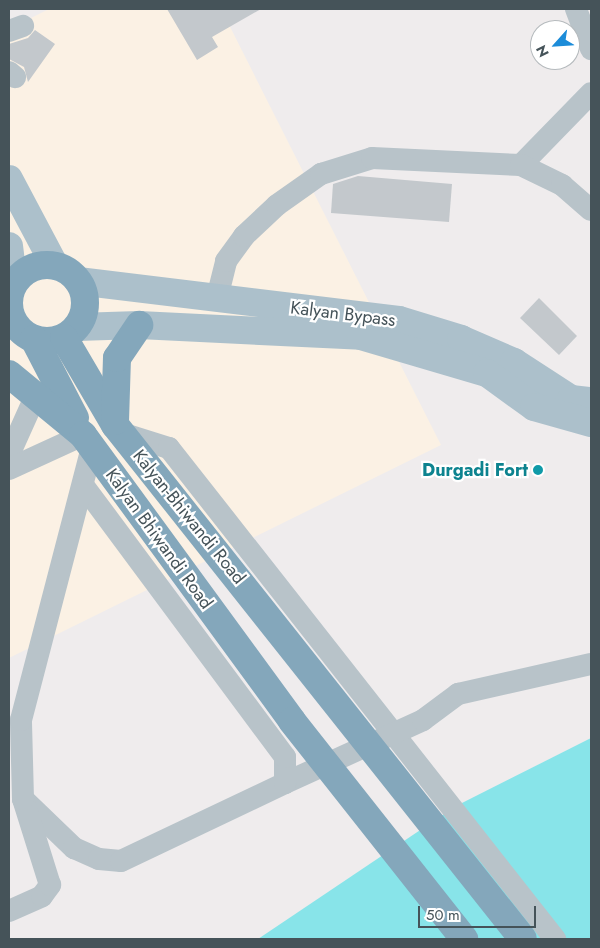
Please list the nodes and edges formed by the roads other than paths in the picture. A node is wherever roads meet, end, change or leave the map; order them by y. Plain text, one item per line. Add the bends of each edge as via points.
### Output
1 (576, 9) edge
2 (591, 49) edge
3 (591, 93) edge
4 (521, 165) junction
5 (9, 179) edge
6 (591, 210) edge
7 (9, 246) edge
8 (55, 266) junction
9 (78, 281) junction
10 (217, 298) junction
11 (11, 303) edge
12 (139, 325) junction
13 (71, 332) junction
14 (34, 338) junction
15 (9, 374) edge
16 (36, 395) junction
17 (591, 401) edge
18 (591, 423) edge
19 (118, 429) junction
20 (88, 441) junction
21 (9, 455) edge
22 (84, 486) junction
23 (591, 664) edge
24 (337, 681) junction
25 (285, 783) junction
26 (23, 799) junction
27 (9, 911) edge
28 (464, 939) edge
29 (523, 939) edge
30 (555, 939) edge

1 - 2 street
3 - 4 street
4 - 6 street via 562,185
4 - 10 street via 372,158 339,166 277,205 244,236 226,261
5 - 8 main road
7 - 11 main road
8 - 9 highway
8 - 11 highway via 32,268
9 - 10 main road, Kalyan Bypass
9 - 13 highway via 85,304
10 - 17 main road, Kalyan Bypass via 399,320 462,339 514,362 571,399
11 - 14 highway
12 - 13 main road, Kalyan Bypass
12 - 18 main road, Kalyan Bypass via 361,336 487,373 534,406
12 - 19 highway via 116,358
13 - 14 highway
13 - 19 highway, Kalyan-Bhiwandi Road
14 - 20 highway
15 - 16 highway, Kalyan Bhiwandi Road
16 - 20 highway, Kalyan Bhiwandi Road
16 - 21 street
19 - 24 highway, Kalyan-Bhiwandi Road
20 - 21 street
20 - 22 street
20 - 28 highway, Kalyan Bhiwandi Road via 292,721
22 - 25 street via 285,757
22 - 26 street via 22,720
23 - 25 street via 458,694 423,720
24 - 29 highway, Kalyan-Bhiwandi Road
24 - 30 street
25 - 26 street via 121,861 99,860 74,848
26 - 27 street via 50,885 42,896

